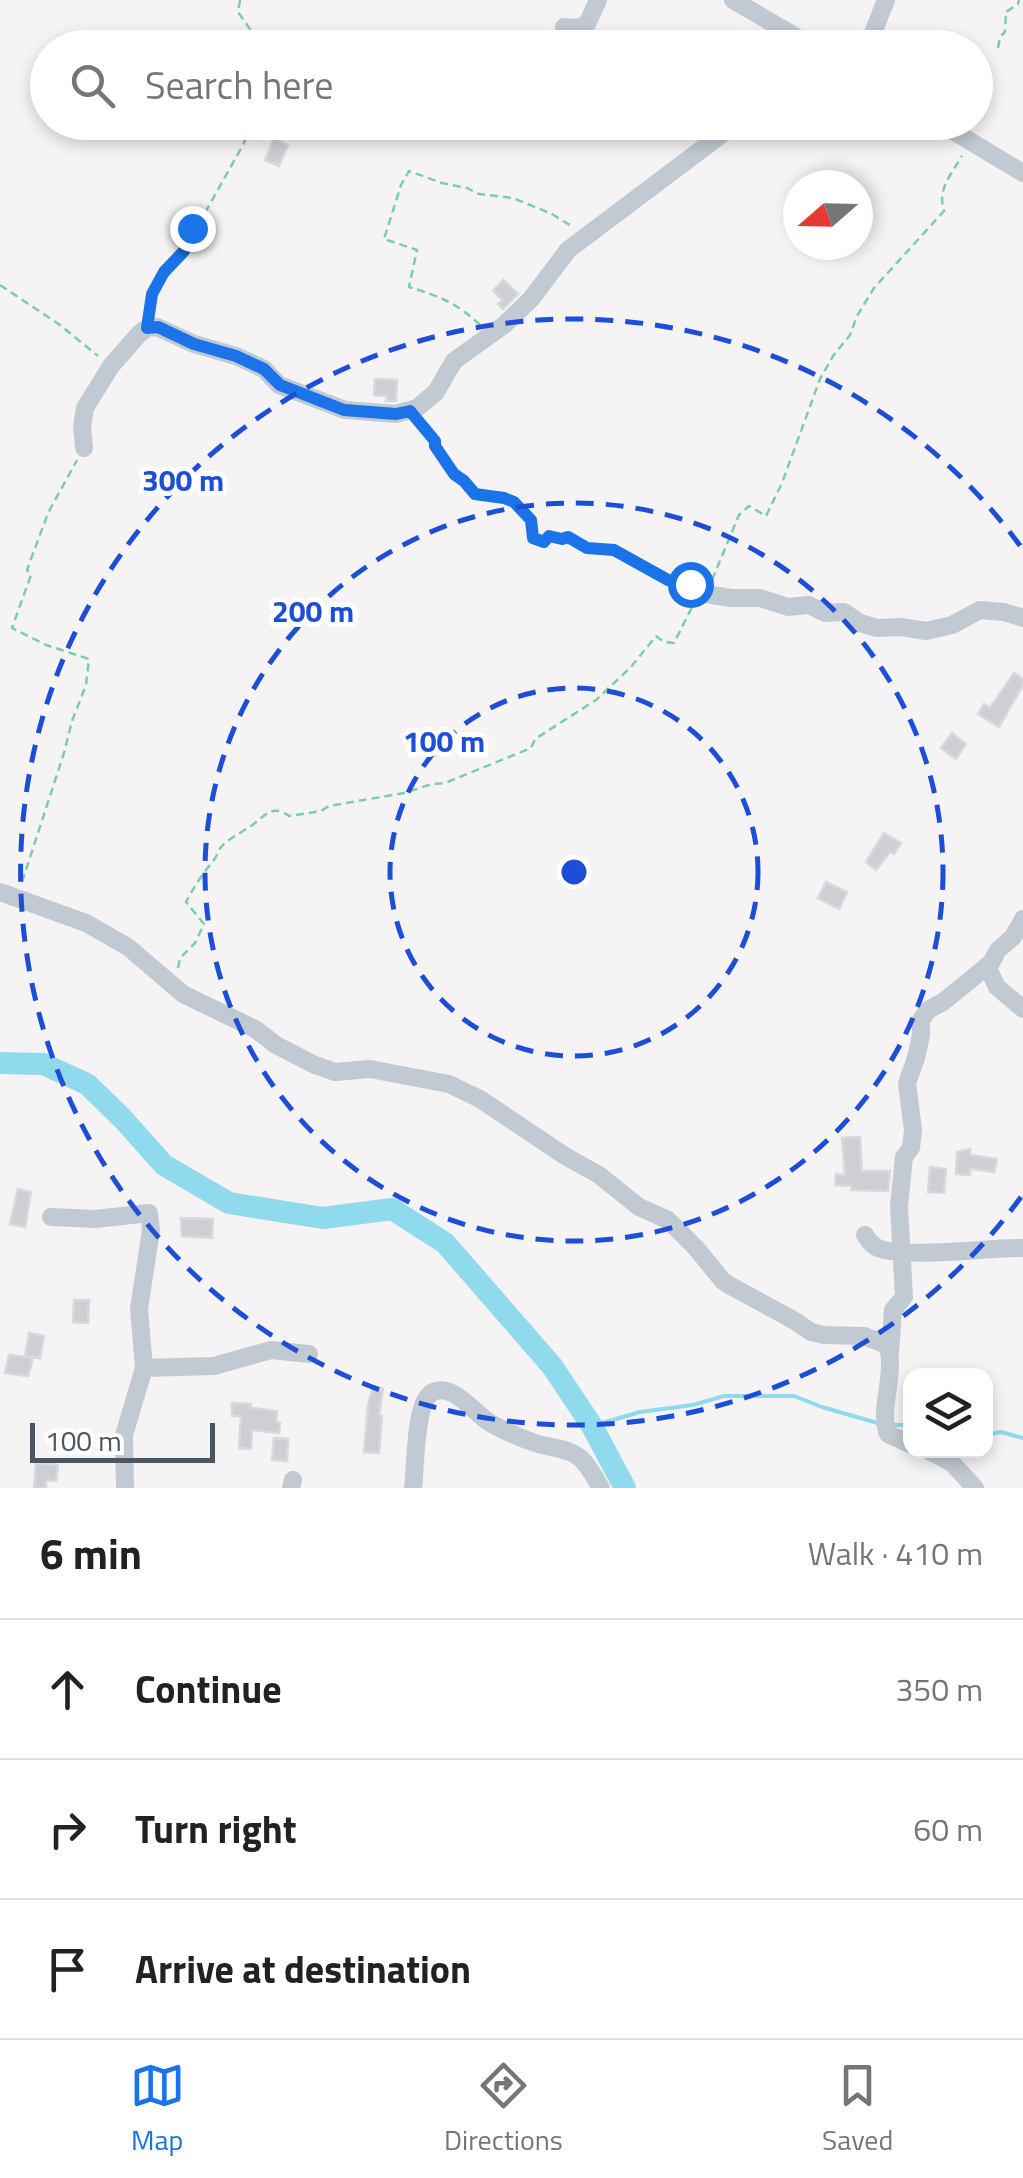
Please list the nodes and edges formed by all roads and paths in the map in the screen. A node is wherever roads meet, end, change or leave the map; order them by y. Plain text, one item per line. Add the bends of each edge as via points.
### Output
1 (240, 0) edge
2 (598, 0) edge
3 (733, 0) edge
4 (886, 0) edge
5 (1019, 0) edge
6 (564, 27) dead end
7 (250, 30) edge
8 (783, 30) edge
9 (874, 30) edge
10 (998, 48) dead end
11 (245, 140) edge
12 (714, 140) edge
13 (968, 140) edge
14 (971, 142) junction
15 (1023, 173) edge
16 (588, 235) junction
17 (0, 285) edge
18 (147, 328) junction
19 (491, 335) junction
20 (111, 366) junction
21 (410, 411) junction
22 (84, 448) joint
23 (668, 580) junction
24 (706, 594) junction
25 (1023, 618) edge
26 (0, 892) edge
27 (19, 898) junction
28 (1023, 919) edge
29 (987, 966) junction
30 (173, 984) junction
31 (1023, 1009) edge
32 (51, 1217) dead end
33 (865, 1235) dead end
34 (1023, 1248) edge
35 (903, 1252) junction
36 (890, 1352) junction
37 (309, 1354) dead end
38 (144, 1368) junction
39 (903, 1441) edge
40 (943, 1458) edge
41 (125, 1488) edge
42 (413, 1488) edge
43 (602, 1488) edge
44 (975, 1488) edge

1 - 7 path via 238,12
2 - 6 street via 587,24
3 - 8 street
4 - 9 street
5 - 10 path via 1006,12
11 - 18 path via 184,251 152,294
12 - 16 street
13 - 14 street
14 - 15 street
14 - 24 path via 942,190 944,212 874,288 833,356 766,516 749,506 739,515
16 - 19 street
16 - 19 path via 512,198 409,171 384,239 417,250 409,287 441,296
17 - 20 path
18 - 20 street
18 - 21 street via 236,356 280,385 344,410
19 - 21 street via 454,361 436,392
20 - 22 street via 85,408
21 - 23 path via 454,474 475,494 514,502 531,520 533,538 568,537 587,548 614,550
22 - 27 path via 48,513 12,628 89,659
23 - 24 path
23 - 30 path via 694,603 674,642 656,636 608,689 531,748 404,793 289,816 263,813 222,845 186,902 204,924 180,958
24 - 25 street via 809,605 877,628 926,631 980,610
26 - 27 street
27 - 30 street via 86,923
28 - 29 street
29 - 31 street via 997,987
29 - 35 street via 921,1020 906,1083 913,1130 899,1206
30 - 36 street via 325,1068 449,1084 480,1099 668,1220 722,1281 811,1332 864,1336
32 - 38 street via 149,1213 139,1309
33 - 35 street via 880,1249
34 - 35 street
35 - 36 street via 904,1297 894,1310
36 - 39 street via 884,1424
37 - 38 street via 270,1350 214,1366
38 - 41 street via 124,1435
40 - 44 street
42 - 43 street via 420,1412 425,1399 445,1390 489,1423 577,1455

